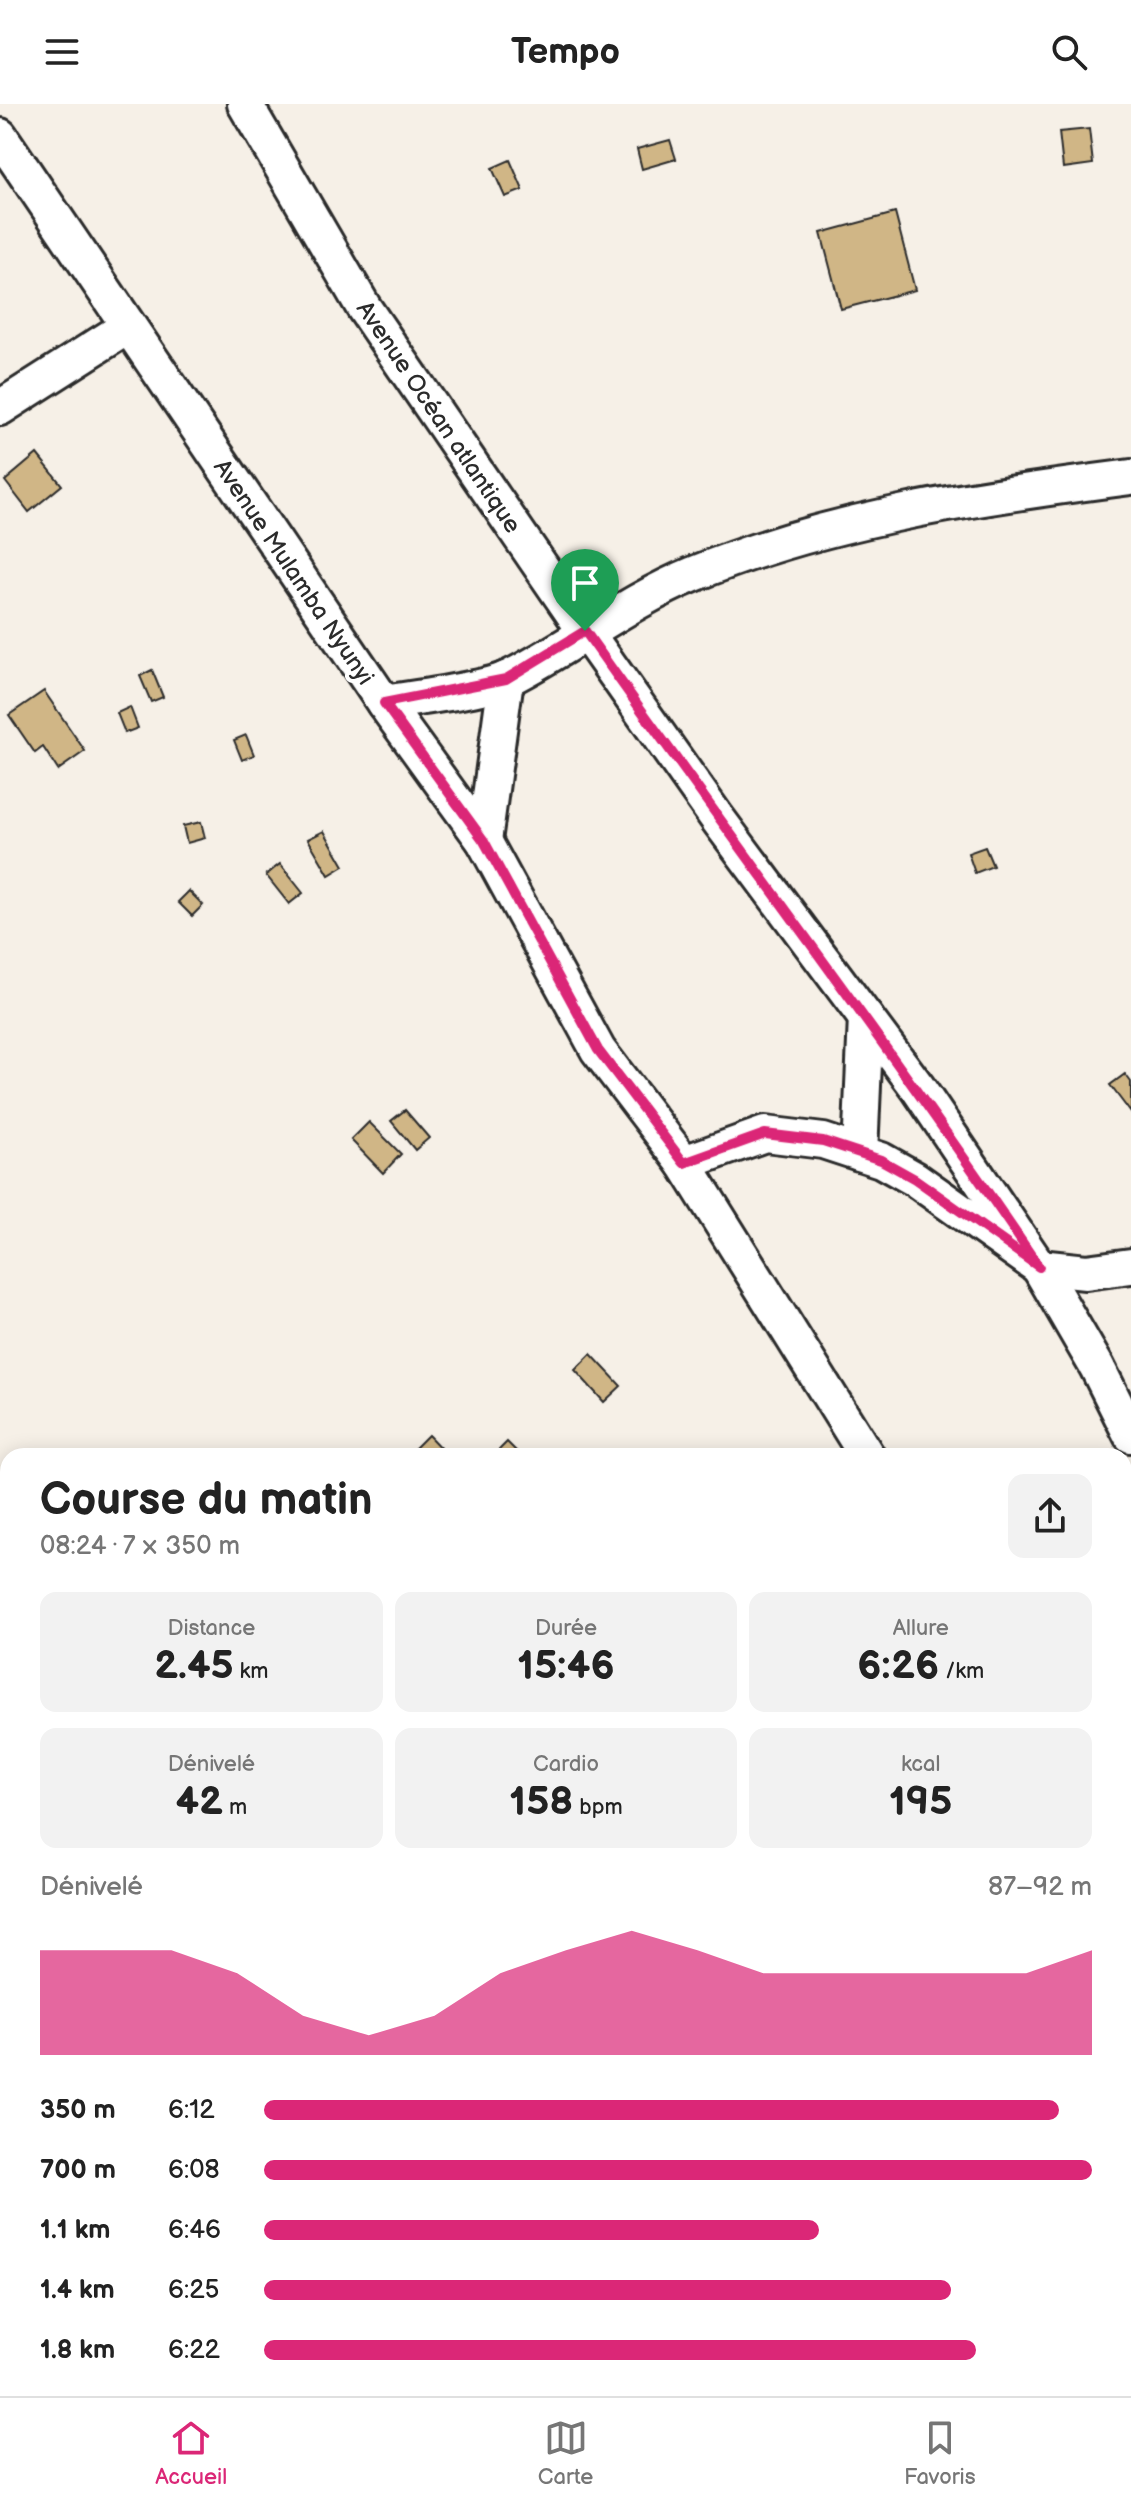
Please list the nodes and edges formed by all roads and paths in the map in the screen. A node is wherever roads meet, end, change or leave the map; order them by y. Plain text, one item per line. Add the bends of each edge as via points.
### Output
1 (245, 104) edge
2 (0, 136) edge
3 (127, 327) junction
4 (0, 408) edge
5 (1131, 477) edge
6 (585, 631) junction
7 (506, 679) junction
8 (384, 703) junction
9 (484, 841) junction
10 (866, 1018) junction
11 (860, 1153) junction
12 (684, 1163) junction
13 (1131, 1266) edge
14 (1039, 1267) junction
15 (1131, 1435) edge
16 (862, 1448) edge

1 - 6 street, Avenue Océan atlantique via 364,308
2 - 3 street, Avenue Mulamba Nyunyi
3 - 4 street
3 - 8 street, Avenue Mulamba Nyunyi
5 - 6 street via 948,503 785,541 692,575
6 - 7 street
6 - 10 street, Avenue Océan atlantique
7 - 8 street
7 - 9 street
8 - 9 street, Avenue Mulamba Nyunyi
9 - 12 street, Avenue Mulamba Nyunyi via 598,1050
10 - 11 street
10 - 14 street, Avenue Océan atlantique
11 - 12 street via 823,1141 765,1134
11 - 14 street via 915,1179
12 - 16 street, Avenue Mulamba Nyunyi
13 - 14 street via 1086,1272
14 - 15 street, Avenue Océan atlantique

